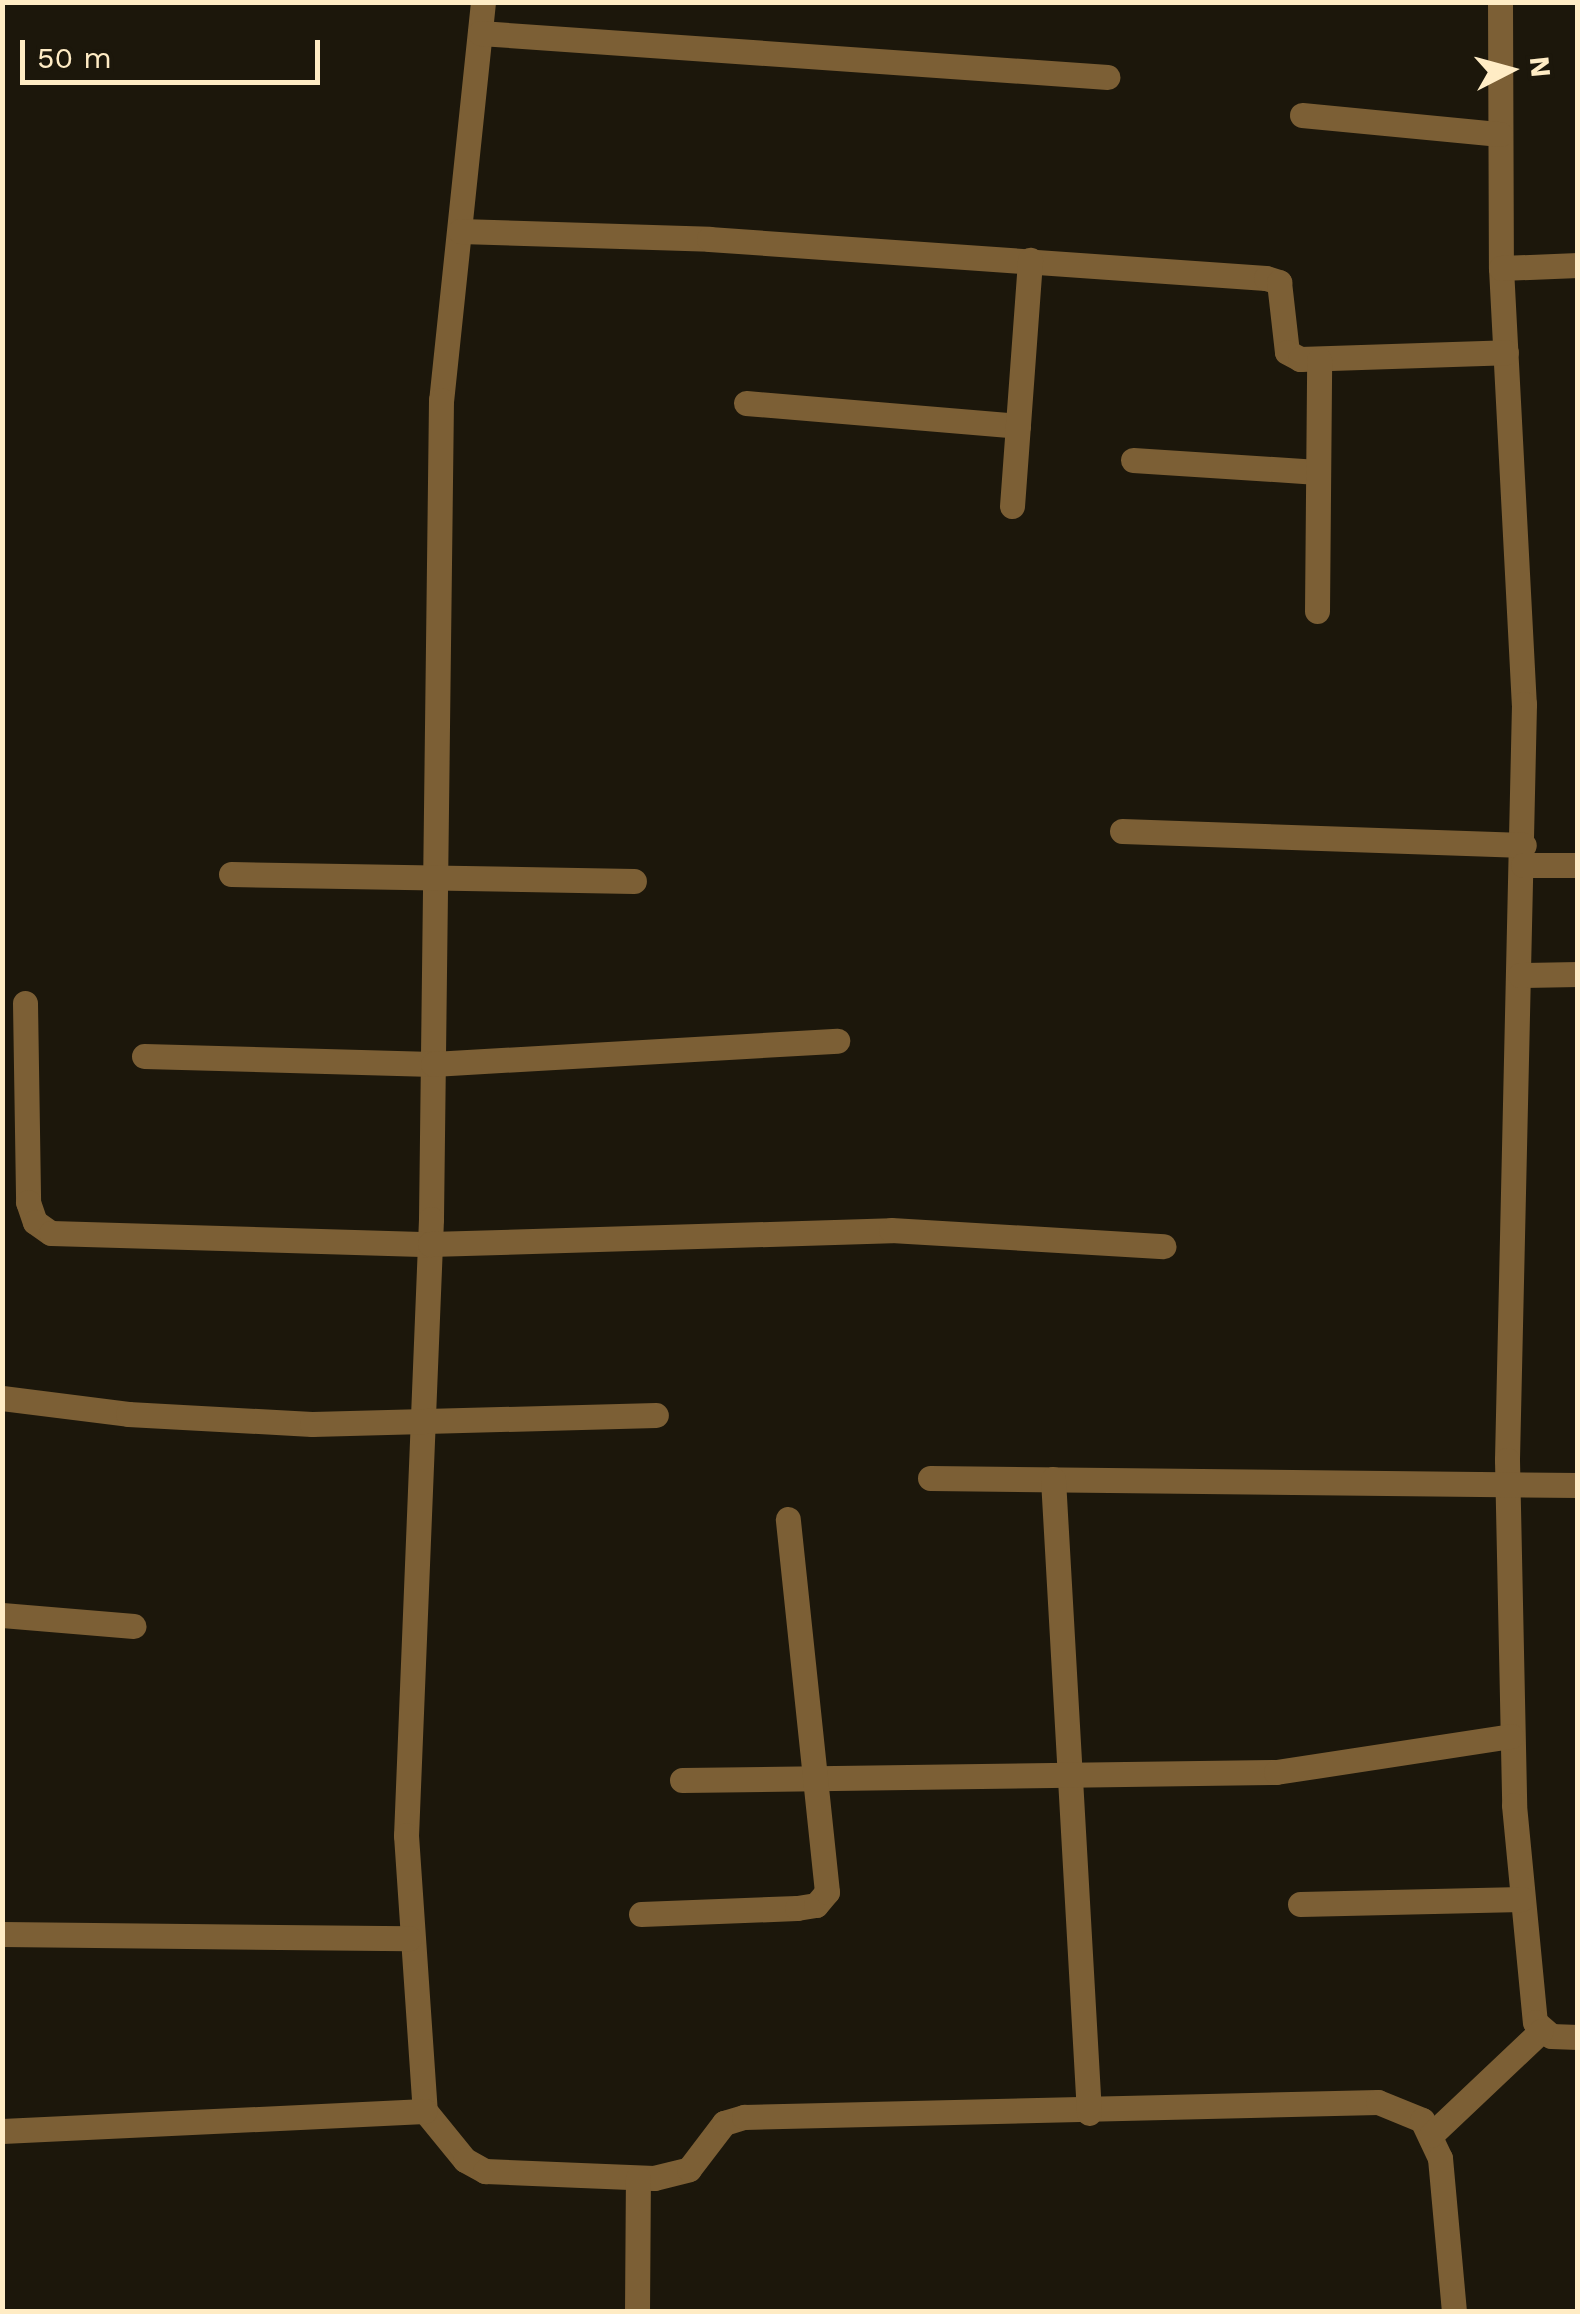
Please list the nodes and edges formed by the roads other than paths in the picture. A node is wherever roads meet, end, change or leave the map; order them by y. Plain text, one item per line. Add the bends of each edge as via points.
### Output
1 (483, 2) edge
2 (1500, 2) edge
3 (480, 33) junction
4 (1107, 77) dead end
5 (1302, 114) dead end
6 (1500, 134) junction
7 (460, 231) junction
8 (1030, 260) junction
9 (1578, 265) edge
10 (1501, 268) junction
11 (1506, 352) junction
12 (1319, 360) junction
13 (746, 403) dead end
14 (1018, 426) junction
15 (1132, 460) dead end
16 (1318, 472) junction
17 (1012, 506) dead end
18 (1317, 611) dead end
19 (1122, 831) dead end
20 (1524, 855) junction
21 (1578, 865) edge
22 (231, 874) dead end
23 (436, 880) junction
24 (634, 881) dead end
25 (1578, 974) edge
26 (1520, 975) junction
27 (25, 1004) dead end
28 (837, 1041) dead end
29 (144, 1056) dead end
30 (432, 1064) junction
31 (430, 1244) junction
32 (1164, 1246) dead end
33 (2, 1398) edge
34 (656, 1415) dead end
35 (426, 1423) junction
36 (930, 1478) dead end
37 (1054, 1479) junction
38 (1507, 1484) junction
39 (1578, 1485) edge
40 (788, 1519) dead end
41 (2, 1615) edge
42 (134, 1626) dead end
43 (1511, 1736) junction
44 (1066, 1778) junction
45 (817, 1779) junction
46 (682, 1780) dead end
47 (1522, 1898) junction
48 (1300, 1904) dead end
49 (640, 1914) dead end
50 (2, 1934) edge
51 (409, 1938) junction
52 (1542, 2032) junction
53 (1578, 2037) edge
54 (426, 2110) junction
55 (1089, 2113) junction
56 (2, 2131) edge
57 (1431, 2135) junction
58 (638, 2178) junction
59 (637, 2312) edge
60 (1454, 2312) edge

1 - 3 street
2 - 6 street
3 - 4 street
3 - 7 street
5 - 6 street
6 - 10 street
7 - 8 street
7 - 23 street via 440,400
8 - 12 street via 1279,282 1287,352
8 - 14 street
9 - 10 street
10 - 11 street
11 - 12 street
11 - 20 street via 1524,704
12 - 16 street
13 - 14 street
14 - 17 street
15 - 16 street
16 - 18 street
19 - 20 street
20 - 21 street
20 - 26 street
22 - 23 street
23 - 24 street
23 - 30 street
25 - 26 street
26 - 38 street
27 - 31 street via 28,1202 35,1222 51,1233
28 - 30 street
29 - 30 street
30 - 31 street
31 - 32 street via 891,1230
31 - 35 street
33 - 35 street via 230,1421
34 - 35 street
35 - 51 street via 406,1836
36 - 37 street
37 - 38 street
37 - 44 street
38 - 39 street
38 - 43 street
40 - 45 street
41 - 42 street
43 - 44 street via 1276,1772
43 - 47 street
44 - 45 street
44 - 55 street
45 - 46 street
45 - 49 street via 828,1873 827,1892 816,1905
47 - 48 street
47 - 52 street via 1533,2009
50 - 51 street
51 - 54 street
52 - 53 street
52 - 57 street
54 - 56 street
54 - 58 street via 465,2160 486,2171
55 - 57 street via 1367,2102 1405,2110
55 - 58 street via 744,2117 724,2123 689,2169
57 - 60 street via 1446,2202
58 - 59 street

